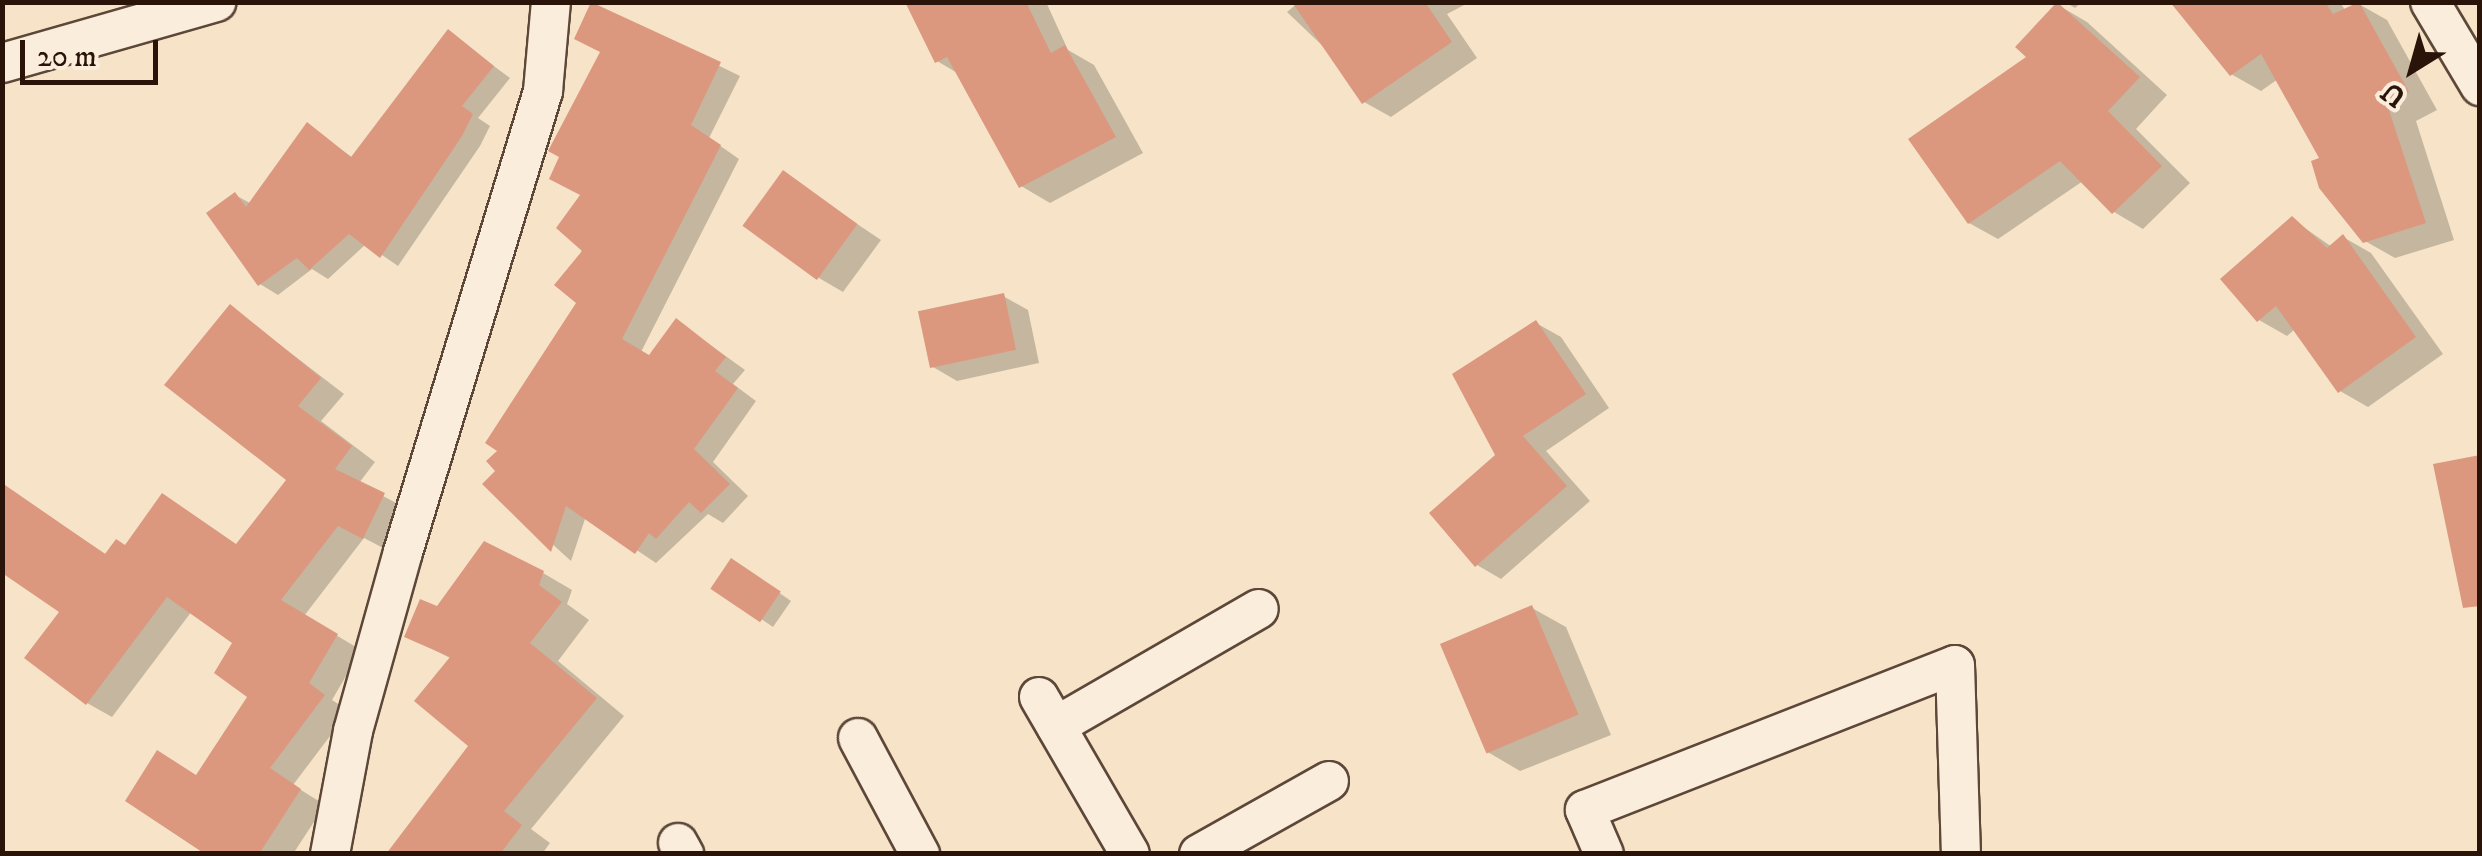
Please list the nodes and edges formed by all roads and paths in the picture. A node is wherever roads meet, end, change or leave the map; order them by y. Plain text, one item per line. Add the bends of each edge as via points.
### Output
1 (216, 2) edge
2 (550, 2) edge
3 (2430, 2) edge
4 (2, 64) edge
5 (2480, 86) edge
6 (1260, 610) dead end
7 (858, 738) dead end
8 (1329, 781) dead end
9 (1122, 850) edge
10 (330, 854) edge
11 (920, 854) edge
12 (1199, 854) edge
13 (1604, 854) edge
14 (1961, 854) edge

1 - 4 street
2 - 10 street via 544,91 392,588 353,731
3 - 5 street
6 - 9 street via 1048,712
7 - 11 street
8 - 12 street
13 - 14 street via 1585,810 1955,665

